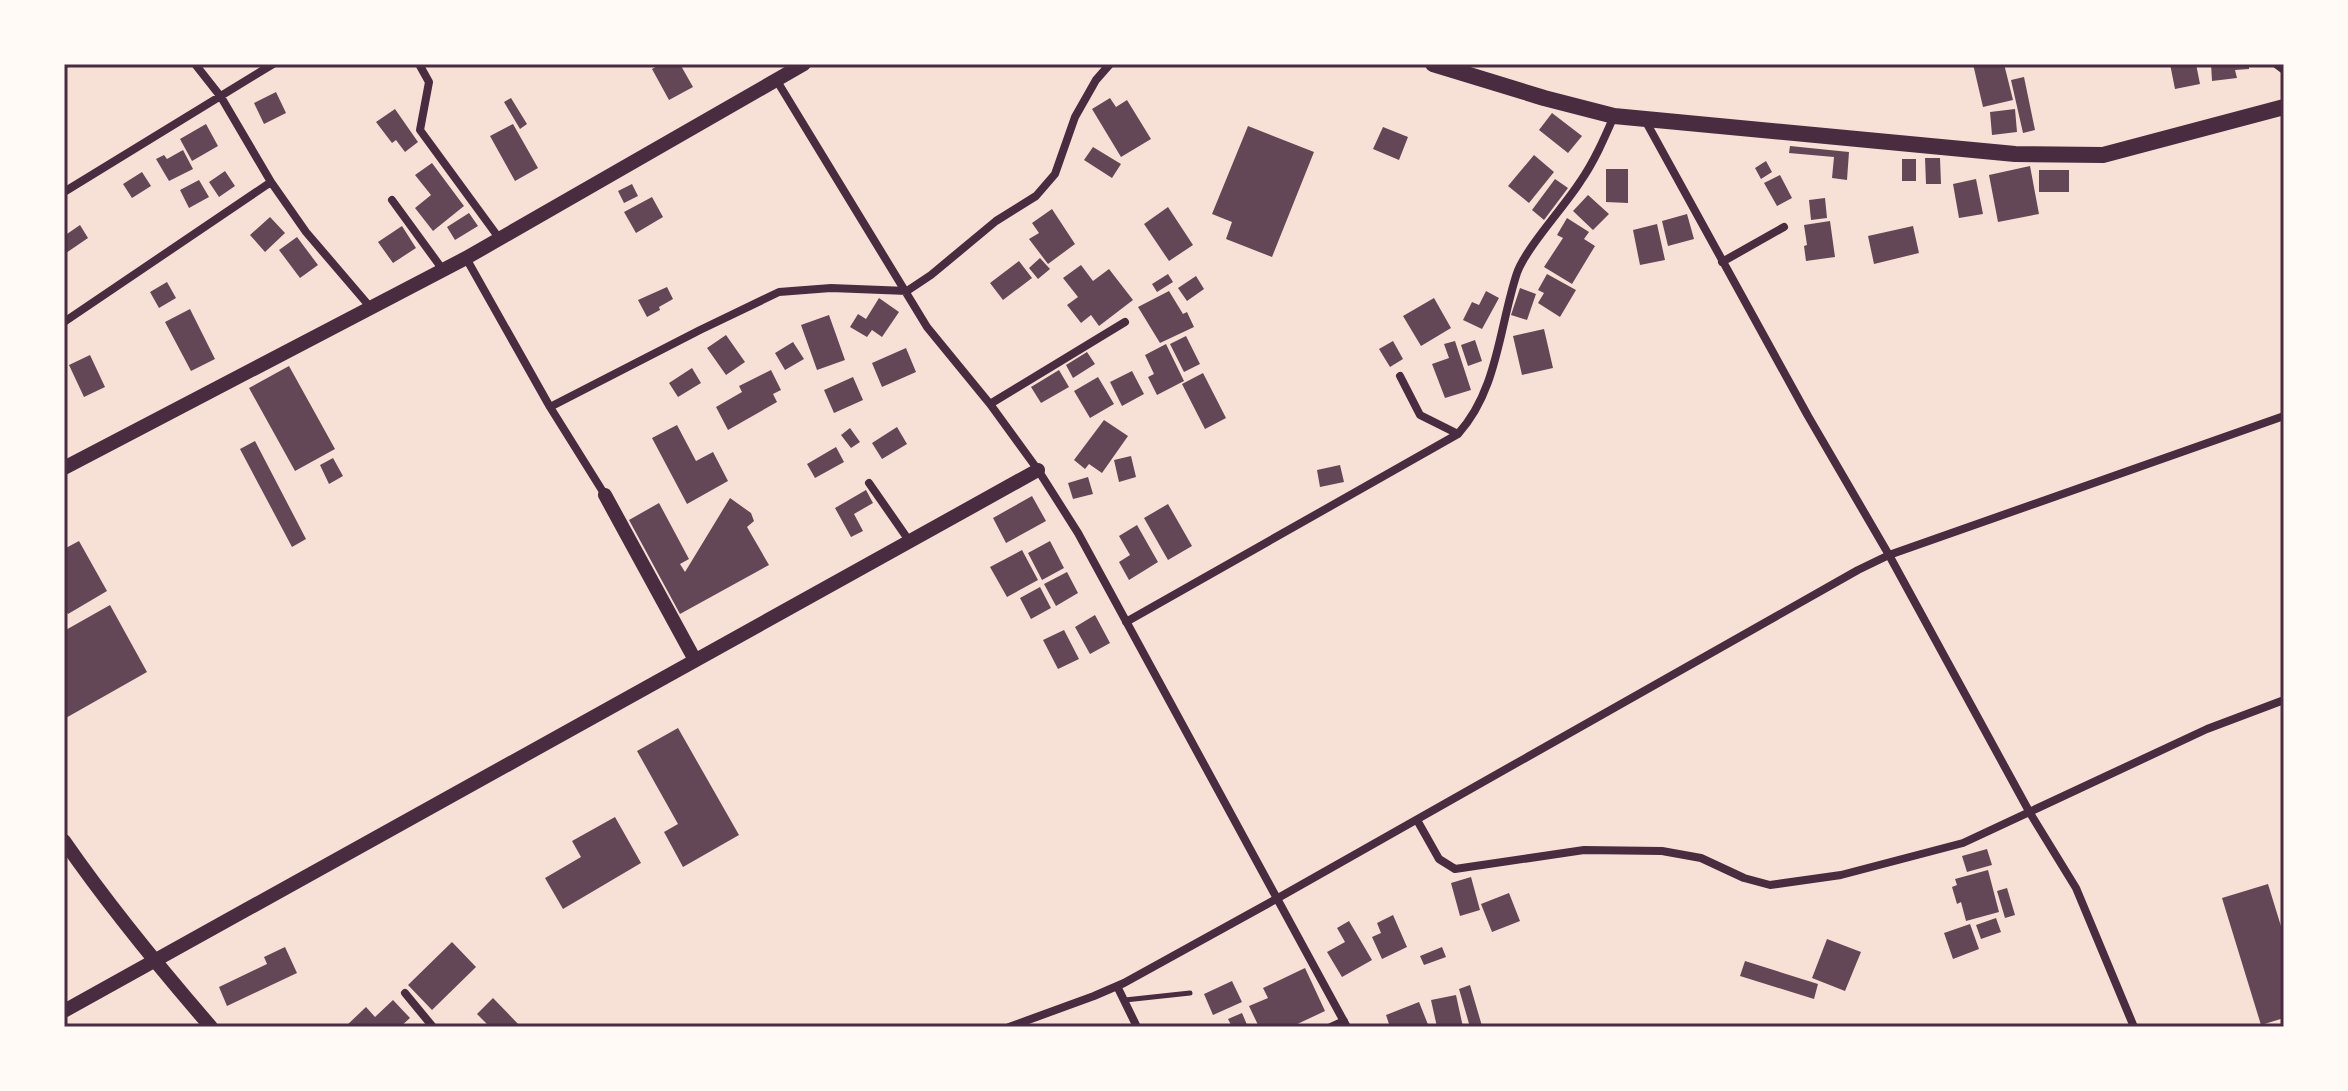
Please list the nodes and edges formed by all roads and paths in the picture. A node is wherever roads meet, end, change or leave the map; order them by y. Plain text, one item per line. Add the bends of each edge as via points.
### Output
1 (195, 64) edge
2 (273, 64) edge
3 (419, 64) edge
4 (804, 64) edge
5 (1110, 64) edge
6 (1433, 64) edge
7 (2276, 64) edge
8 (2284, 70) edge
9 (777, 81) junction
10 (221, 97) junction
11 (2284, 107) edge
12 (1614, 116) junction
13 (1644, 118) junction
14 (271, 182) junction
15 (64, 192) edge
16 (392, 200) dead end
17 (1784, 227) dead end
18 (499, 238) junction
19 (466, 258) junction
20 (1722, 262) junction
21 (443, 270) junction
22 (907, 291) junction
23 (371, 308) junction
24 (64, 322) edge
25 (1125, 322) dead end
26 (1400, 376) dead end
27 (990, 404) junction
28 (550, 407) junction
29 (2284, 416) edge
30 (1458, 434) junction
31 (64, 468) edge
32 (1038, 470) junction
33 (869, 483) dead end
34 (605, 495) joint
35 (910, 543) junction
36 (1889, 555) junction
37 (1126, 622) junction
38 (695, 660) junction
39 (2284, 700) edge
40 (2030, 813) junction
41 (1417, 820) junction
42 (64, 841) edge
43 (1278, 898) junction
44 (154, 962) junction
45 (1117, 986) junction
46 (405, 993) dead end
47 (1190, 993) dead end
48 (1124, 1000) junction
49 (64, 1011) edge
50 (1345, 1024) edge
51 (211, 1027) edge
52 (433, 1027) edge
53 (1009, 1027) edge
54 (1137, 1027) edge
55 (1331, 1027) edge
56 (2134, 1027) edge

1 - 10 street
2 - 10 street
3 - 18 street via 429,82 420,130
4 - 9 street
5 - 22 street via 1075,117 1055,174 1036,196
6 - 12 main road
7 - 8 street
9 - 18 street
9 - 22 street
10 - 14 street
10 - 15 street
11 - 13 main road via 2103,155 2015,154
12 - 13 main road
12 - 30 street via 1582,180 1518,270 1488,384
13 - 20 street
14 - 23 street
14 - 24 street
16 - 21 street
17 - 20 street
18 - 19 street
19 - 21 street
19 - 28 street
20 - 36 street
21 - 23 street
22 - 27 street via 927,327
22 - 28 street via 779,292
23 - 31 street
25 - 27 street
26 - 30 street via 1420,415
27 - 32 street
28 - 34 street
29 - 36 street
30 - 37 street
32 - 35 street
32 - 37 street
33 - 35 street
34 - 38 street
35 - 38 street
36 - 40 street
36 - 41 street
37 - 43 street
38 - 44 street
39 - 40 street via 2207,729
40 - 41 street via 1963,843 1841,875 1770,885 1701,858 1662,851 1584,850 1455,869 1439,859
40 - 56 street via 2076,888
41 - 43 street
42 - 44 street
43 - 45 street
43 - 50 street
44 - 49 street
44 - 51 street
45 - 48 street
45 - 53 street
46 - 52 street
47 - 48 lane
48 - 54 street
50 - 55 street

